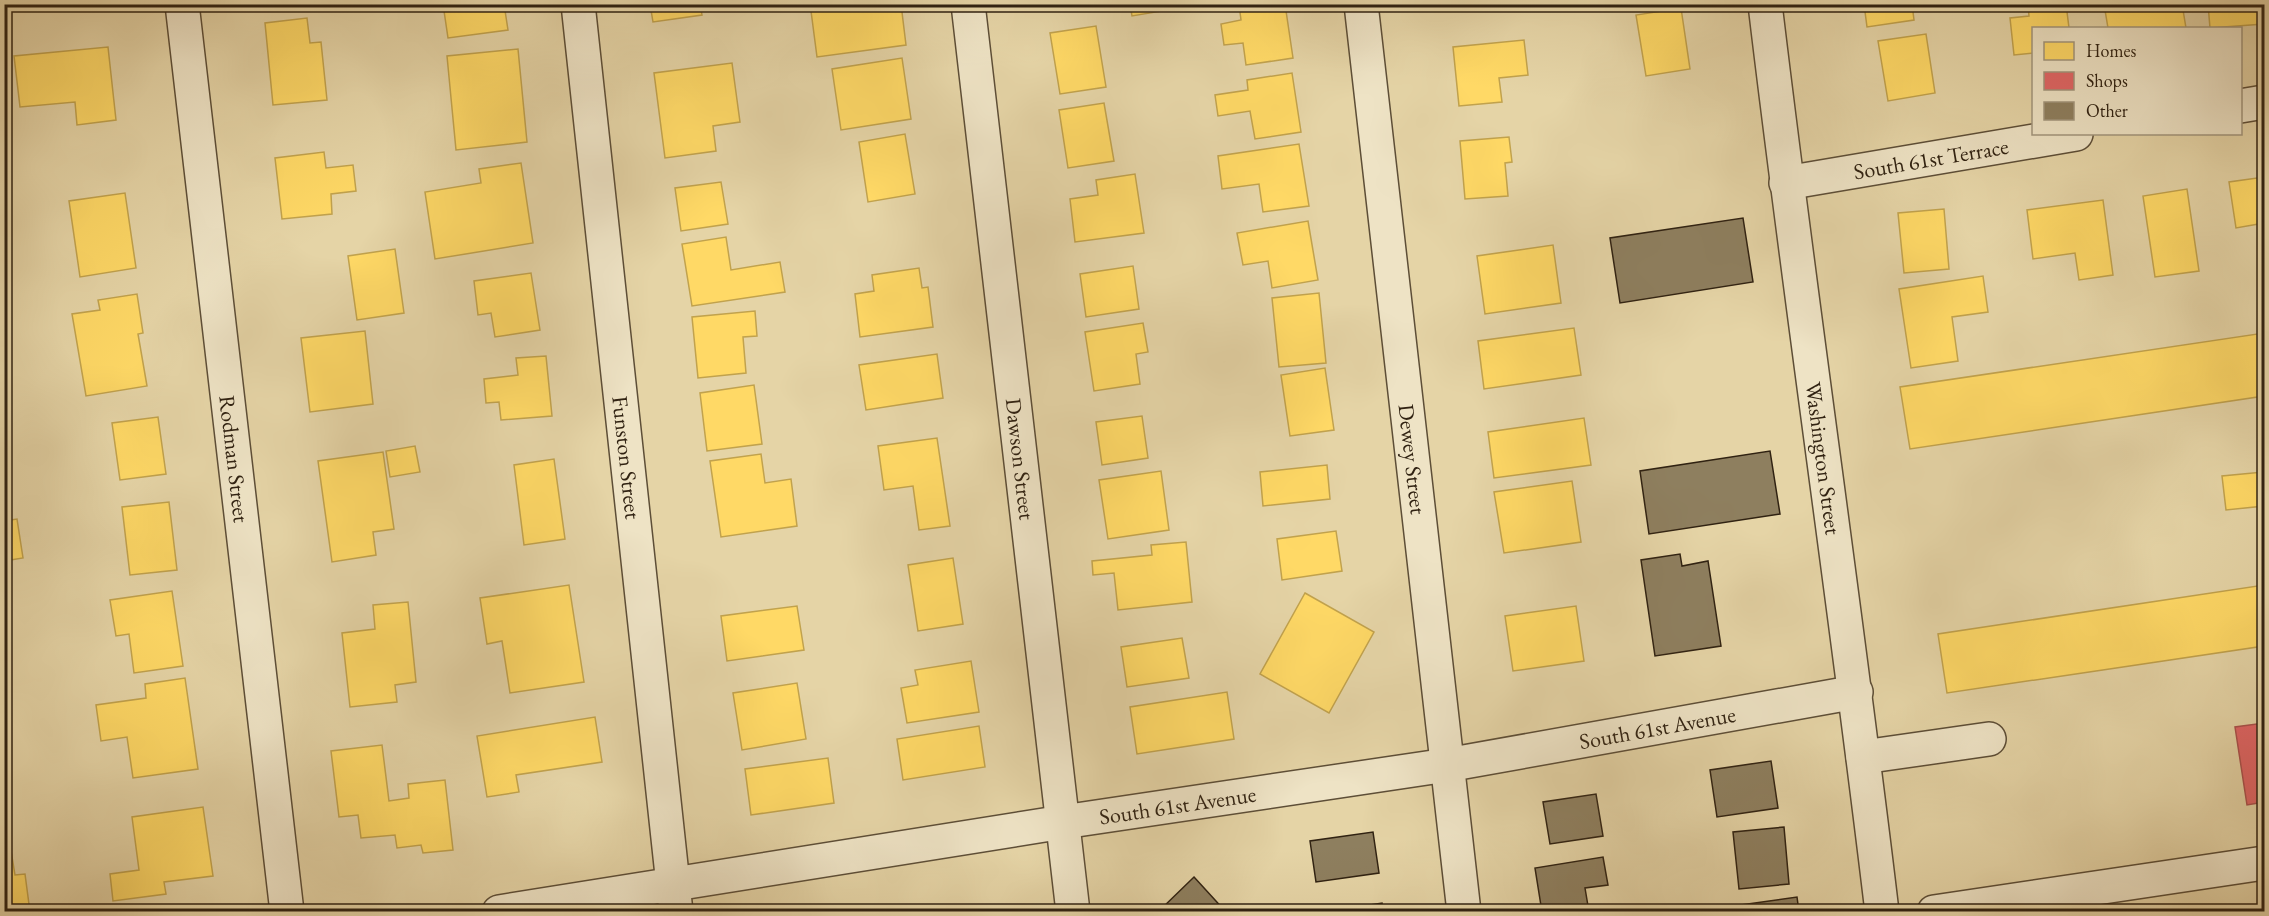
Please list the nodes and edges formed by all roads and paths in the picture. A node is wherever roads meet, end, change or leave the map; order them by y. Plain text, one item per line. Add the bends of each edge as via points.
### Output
1 (182, 4) edge
2 (578, 4) edge
3 (968, 4) edge
4 (1361, 4) edge
5 (1765, 4) edge
6 (2265, 102) edge
7 (2242, 106) edge
8 (2070, 135) edge
9 (1786, 183) junction
10 (1856, 692) junction
11 (1989, 739) dead end
12 (1863, 758) junction
13 (1447, 765) junction
14 (1063, 822) junction
15 (2265, 863) edge
16 (675, 897) edge
17 (287, 912) edge
18 (499, 912) edge
19 (1073, 912) edge
20 (1464, 912) edge
21 (1882, 912) edge
22 (1934, 912) edge

1 - 17 street, Rodman Street
2 - 16 street, Funston Street
3 - 14 street, Dawson Street
4 - 13 street, Dewey Street
5 - 9 street, Washington Street
6 - 7 street
8 - 9 street, South 61st Terrace
9 - 10 street, Washington Street
10 - 12 street, Washington Street
10 - 13 street, South 61st Avenue
11 - 12 street
12 - 21 street, Washington Street
13 - 14 street, South 61st Avenue
13 - 20 street, Dewey Street
14 - 16 street, South 61st Avenue
14 - 19 street, Dawson Street
15 - 22 street
16 - 18 street, South 61st Avenue

